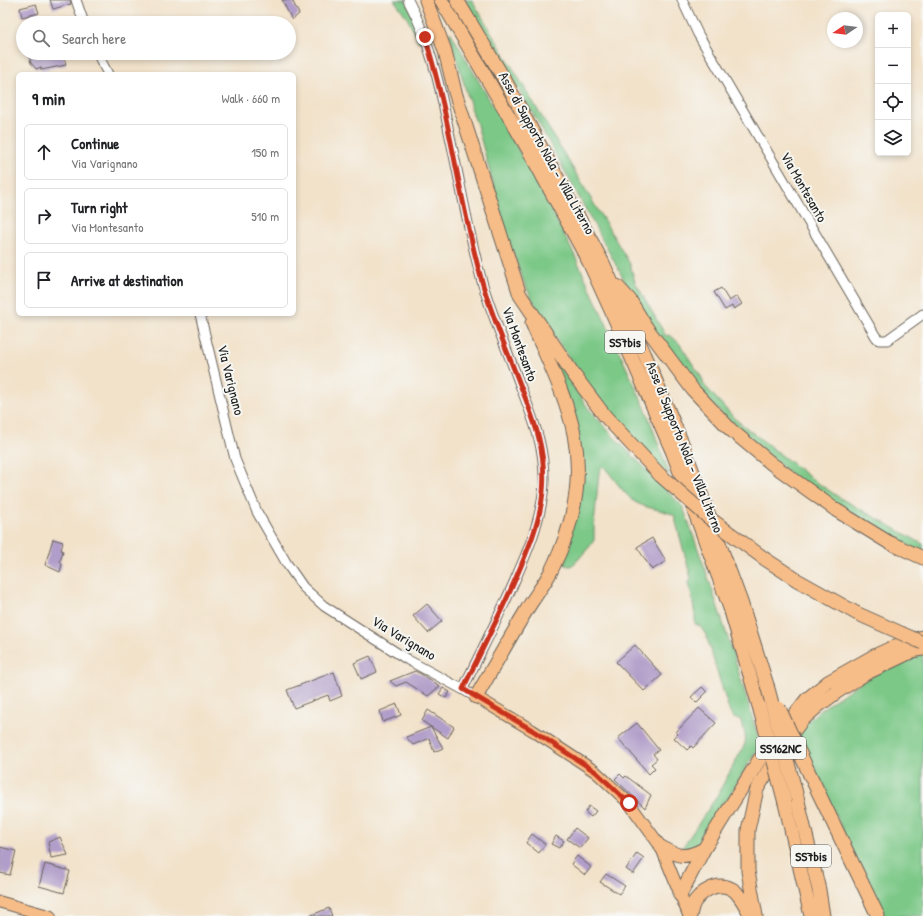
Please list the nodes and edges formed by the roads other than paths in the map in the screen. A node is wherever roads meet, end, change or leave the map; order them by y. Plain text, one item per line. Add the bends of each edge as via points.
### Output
1 (76, 0) edge
2 (408, 0) edge
3 (426, 0) edge
4 (441, 0) edge
5 (457, 0) edge
6 (682, 0) edge
7 (82, 16) edge
8 (101, 60) edge
9 (107, 72) edge
10 (611, 280) junction
11 (520, 296) junction
12 (923, 314) edge
13 (200, 316) edge
14 (923, 558) edge
15 (923, 637) edge
16 (923, 643) edge
17 (923, 649) edge
18 (767, 685) junction
19 (463, 689) junction
20 (476, 697) junction
21 (791, 800) junction
22 (661, 847) junction
23 (704, 849) junction
24 (680, 895) junction
25 (0, 902) edge
26 (50, 916) edge
27 (689, 916) edge
28 (751, 916) edge
29 (756, 916) edge
30 (811, 916) edge
31 (823, 916) edge
32 (878, 916) edge

1 - 7 street
2 - 19 street, Via Montesanto via 419,21 434,67 480,274 537,428 544,469 543,494 532,540
3 - 11 highway via 445,51 455,92
4 - 21 highway, Asse di Supporto Nola - Villa Literno / SS7bis, bridge via 528,149 589,262 614,317 675,460 730,608 759,706
5 - 10 highway, Asse di Supporto Nola - Villa Literno / SS7bis via 506,82
6 - 12 street, Via Montesanto via 698,34 876,337 879,340 888,340
8 - 9 street
10 - 14 highway via 630,300 646,327 693,390 731,430 772,464 836,510 888,542
10 - 18 highway, Asse di Supporto Nola - Villa Literno / SS7bis via 684,448 741,602
11 - 16 highway, bridge via 605,416 660,475 708,517 797,580 856,613
11 - 20 highway via 564,400 574,434 578,466 576,498 565,541 552,571
13 - 19 street, Via Varignano via 235,459 257,512 287,564 304,587 324,606 408,660
15 - 23 highway via 874,656 828,682 807,699 759,760
17 - 29 highway, SS162NC via 913,651 865,674 837,692 802,720 783,746 757,788 748,830 748,871
18 - 21 highway, Asse di Supporto Nola - Villa Literno / SS7bis, bridge
18 - 32 highway, bridge
19 - 20 street, Via Varignano
20 - 22 main road, Via Varignano via 596,772 629,803
21 - 30 highway, Asse di Supporto Nola - Villa Literno / SS7bis
21 - 31 highway, Asse di Supporto Nola - Villa Literno / SS7bis via 819,890
22 - 23 highway via 682,857
22 - 24 main road, Via Varignano
23 - 24 highway
24 - 27 main road, Via Varignano
25 - 26 main road
27 - 28 highway via 694,902 704,892 714,887 725,886 735,892

